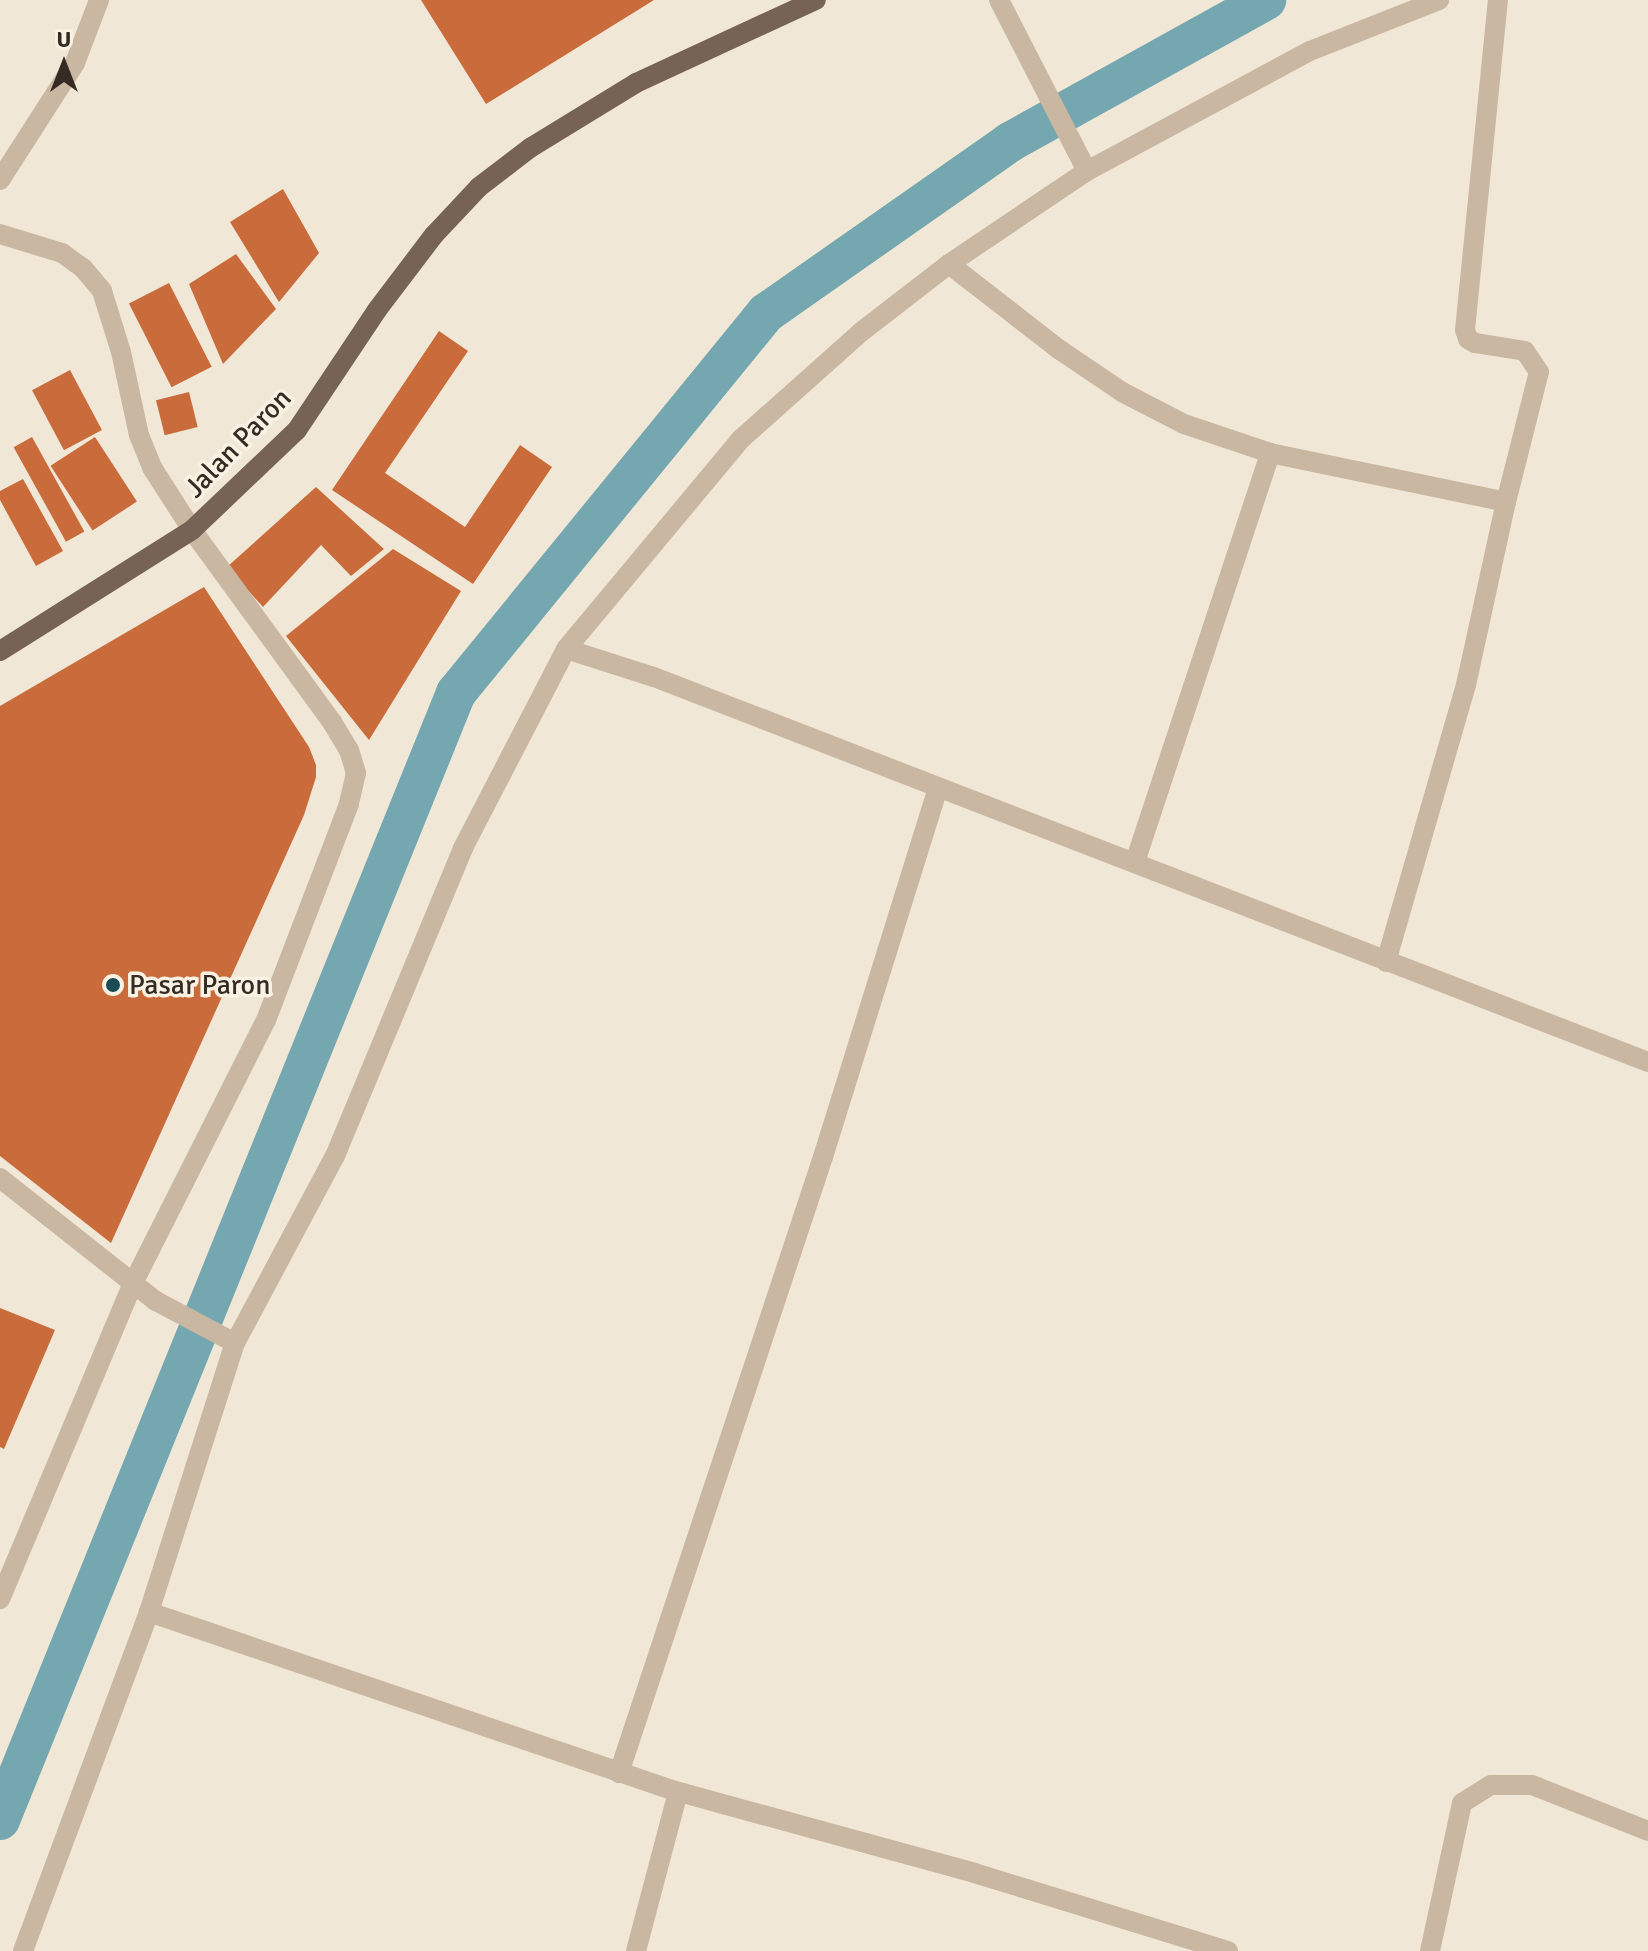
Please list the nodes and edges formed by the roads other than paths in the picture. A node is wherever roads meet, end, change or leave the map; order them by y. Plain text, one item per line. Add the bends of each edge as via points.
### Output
1 (99, 0) edge
2 (816, 0) edge
3 (999, 0) edge
4 (1439, 0) edge
5 (1498, 0) edge
6 (1082, 162) junction
7 (0, 180) edge
8 (0, 234) edge
9 (949, 264) junction
10 (1270, 453) junction
11 (1506, 502) junction
12 (192, 530) junction
13 (566, 649) junction
14 (0, 651) edge
15 (938, 788) junction
16 (1135, 862) junction
17 (1386, 962) junction
18 (1648, 1062) edge
19 (0, 1178) edge
20 (133, 1283) junction
21 (229, 1339) junction
22 (0, 1599) edge
23 (149, 1612) junction
24 (619, 1773) junction
25 (678, 1792) junction
26 (1648, 1831) edge
27 (23, 1951) edge
28 (636, 1951) edge
29 (1228, 1951) edge
30 (1430, 1951) edge

1 - 7 street via 75,63
2 - 12 main road, Jalan Paron via 636,83 530,148 479,187 377,310 297,430
3 - 6 street
4 - 6 street via 1310,51
5 - 11 street via 1465,330 1475,343 1525,351 1538,364
6 - 9 street
8 - 12 street via 62,253 102,291 139,435 153,469
9 - 10 street via 1122,392 1184,424
9 - 13 street via 861,332 741,439
10 - 11 street
10 - 16 street
11 - 17 street via 1466,685
12 - 14 main road, Jalan Paron
12 - 20 street via 332,722 356,773 349,804 266,1020
13 - 15 street via 654,677
13 - 21 street via 463,848 335,1156
15 - 16 street
15 - 24 street via 823,1157
16 - 17 street
17 - 18 street
19 - 20 street
20 - 21 street
20 - 22 street
21 - 23 street
23 - 24 street
23 - 27 street
24 - 25 street
25 - 28 street
25 - 29 street via 975,1873
26 - 30 street via 1532,1785 1491,1785 1462,1803

